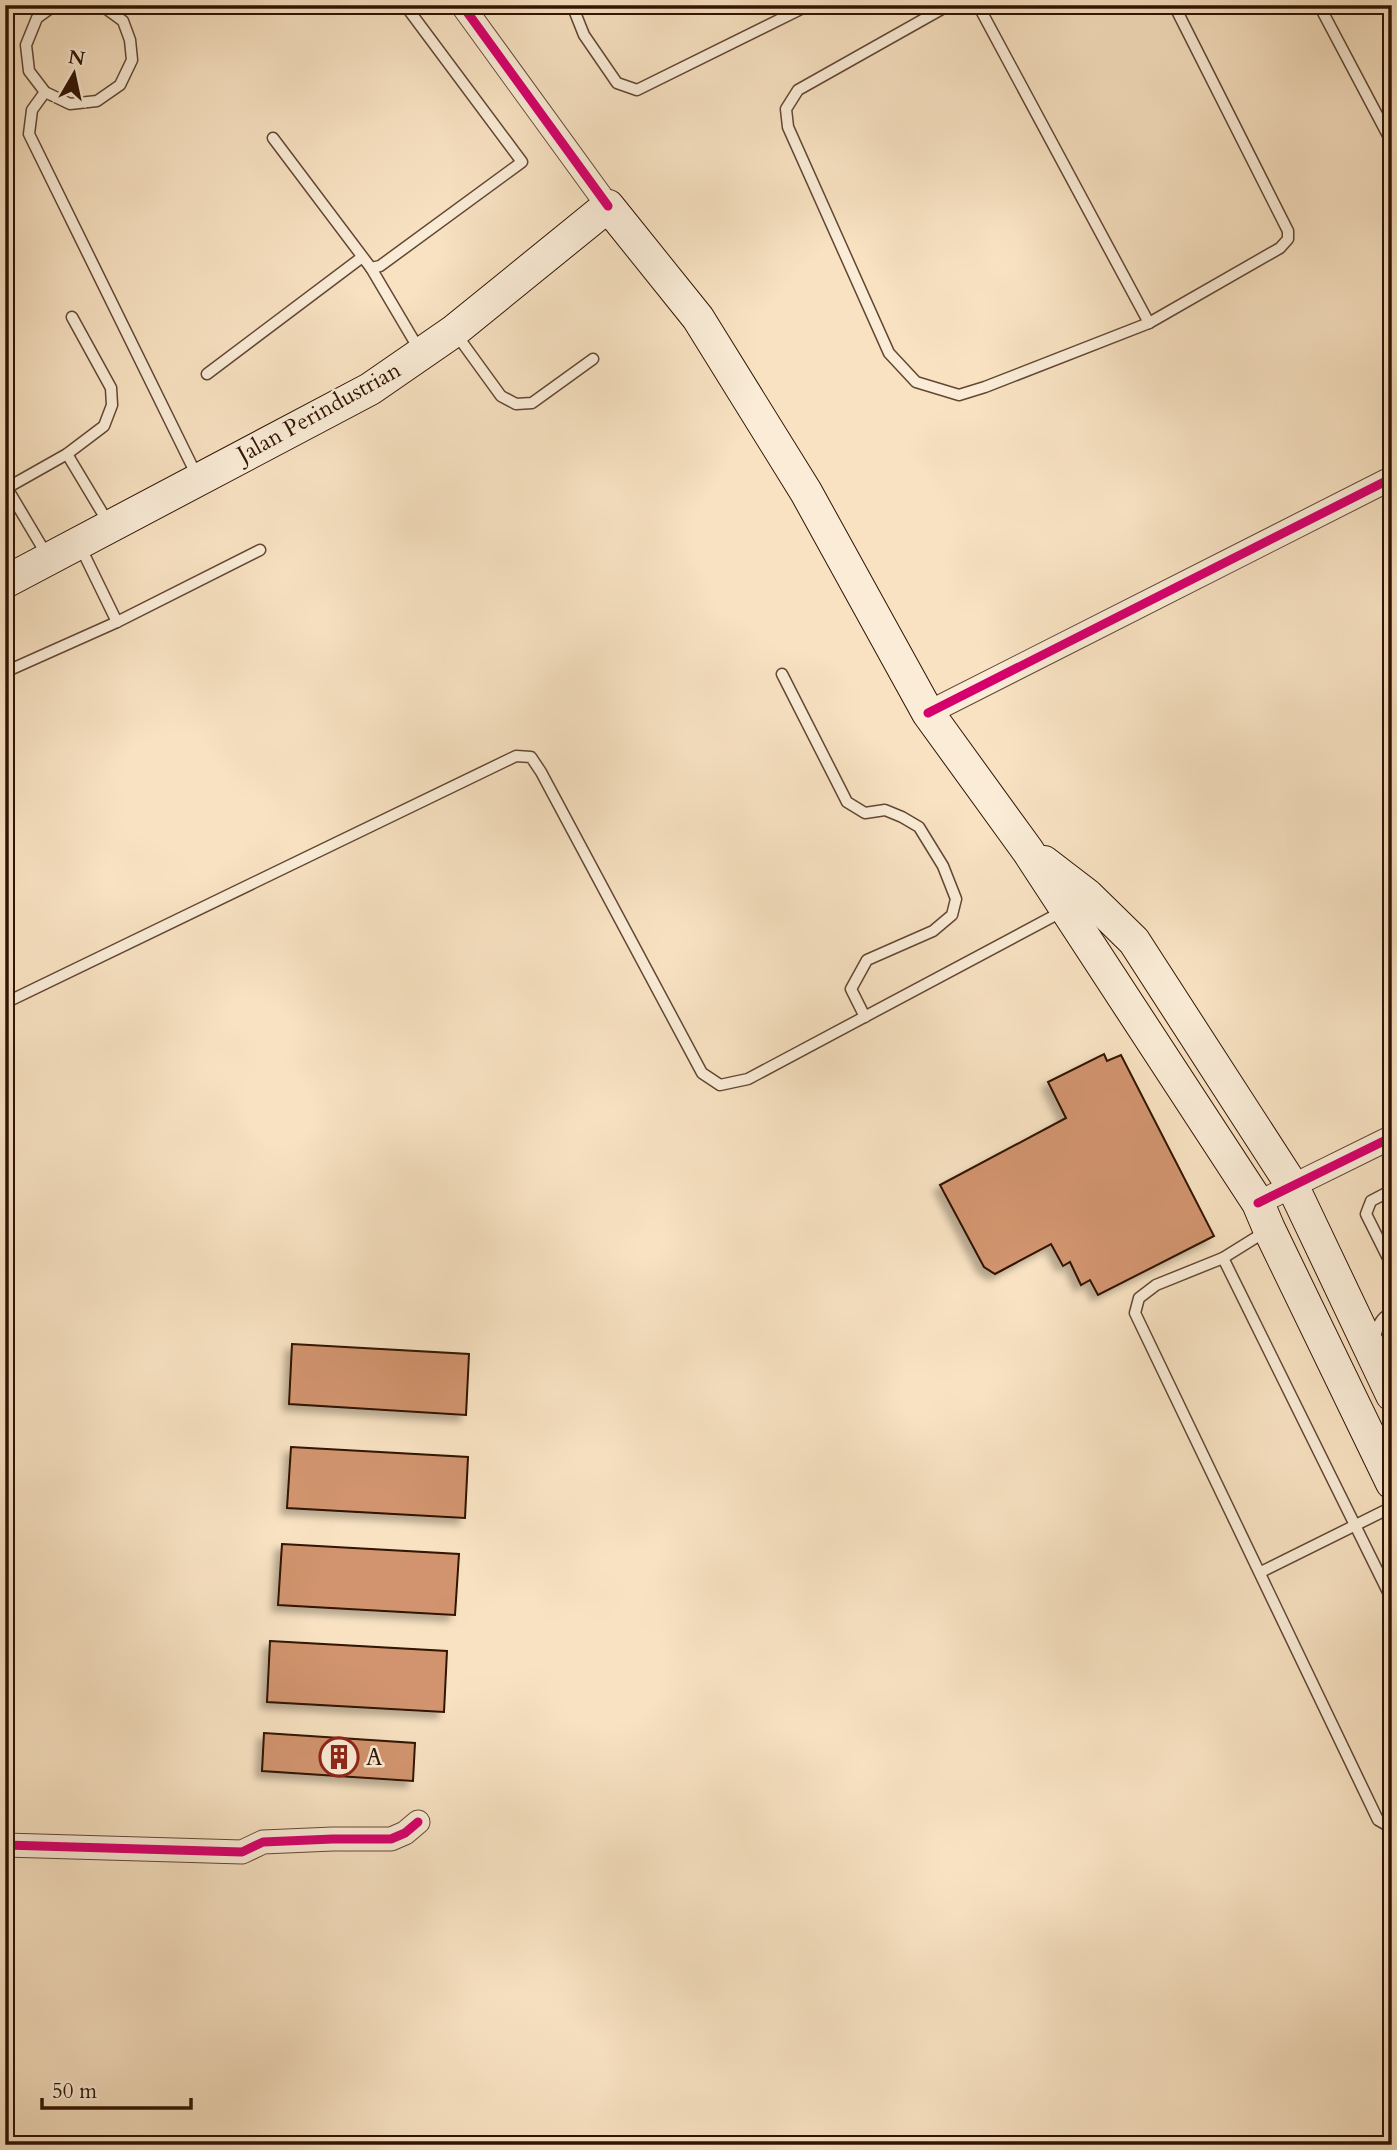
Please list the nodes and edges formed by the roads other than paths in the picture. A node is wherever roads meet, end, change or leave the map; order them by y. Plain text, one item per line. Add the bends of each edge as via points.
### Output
1 (55, 5) edge
2 (101, 5) edge
3 (405, 5) edge
4 (462, 5) edge
5 (572, 5) edge
6 (809, 5) edge
7 (949, 5) edge
8 (978, 5) edge
9 (1174, 5) edge
10 (1319, 5) edge
11 (45, 92) junction
12 (273, 138) dead end
13 (1392, 143) edge
14 (608, 206) junction
15 (361, 258) junction
16 (371, 268) junction
17 (72, 317) dead end
18 (1149, 324) junction
19 (454, 331) junction
20 (422, 353) junction
21 (593, 359) dead end
22 (207, 374) dead end
23 (67, 454) junction
24 (198, 478) junction
25 (1392, 478) edge
26 (6, 488) edge
27 (111, 527) junction
28 (79, 543) junction
29 (260, 550) dead end
30 (49, 559) junction
31 (5, 582) edge
32 (117, 622) junction
33 (5, 672) edge
34 (782, 674) dead end
35 (928, 713) junction
36 (1076, 903) junction
37 (5, 1003) edge
38 (865, 1017) junction
39 (1392, 1137) edge
40 (1293, 1187) junction
41 (1392, 1190) edge
42 (1264, 1216) junction
43 (1223, 1258) junction
44 (1392, 1266) edge
45 (1392, 1312) edge
46 (1375, 1359) junction
47 (1392, 1395) edge
48 (1392, 1483) edge
49 (1392, 1507) edge
50 (1354, 1524) junction
51 (1261, 1572) junction
52 (1392, 1600) edge
53 (418, 1822) dead end
54 (1392, 1824) edge
55 (5, 1845) edge

1 - 11 lane via 37,18 26,45 29,71
2 - 11 lane via 123,21 130,40 132,60 120,85 97,101 84,103 70,104
3 - 16 lane via 522,162 380,267
4 - 14 street
5 - 6 lane via 584,35 617,83 637,90
7 - 18 lane via 798,90 786,109 788,127 889,354 916,382 959,395
8 - 18 lane
9 - 18 lane via 1288,231 1288,239 1280,248
10 - 13 lane
11 - 24 lane via 32,110 29,134
12 - 15 lane
14 - 19 main road, Jalan Perindustrian
14 - 35 main road via 698,317 806,492
15 - 16 lane
15 - 22 lane
16 - 20 lane
17 - 23 lane via 111,388 112,405 104,426
19 - 20 main road, Jalan Perindustrian
19 - 21 lane via 502,396 516,404 532,402
20 - 24 main road, Jalan Perindustrian via 370,389
23 - 26 lane
23 - 27 lane
24 - 27 main road, Jalan Perindustrian
25 - 35 street
26 - 30 lane
27 - 28 main road, Jalan Perindustrian
28 - 30 main road, Jalan Perindustrian
28 - 32 lane
29 - 32 lane
30 - 31 main road, Jalan Perindustrian
32 - 33 lane
34 - 38 lane via 847,802 865,813 885,810 919,827 943,866 956,899 952,915 933,932 867,960 851,989
35 - 36 main road via 1028,851
36 - 38 lane
36 - 40 main road via 1134,941
36 - 42 main road
37 - 38 lane via 516,756 531,757 541,772 702,1073 720,1085 748,1079
39 - 40 street
40 - 42 street
40 - 46 main road
41 - 44 lane via 1371,1200 1366,1214
42 - 43 lane
42 - 48 main road
43 - 50 lane
43 - 51 lane via 1156,1285 1139,1298 1135,1313
45 - 46 lane via 1381,1318
46 - 47 main road
49 - 50 lane
50 - 51 lane
50 - 52 lane
51 - 54 lane via 1378,1820
53 - 55 street via 391,1839 263,1842 242,1852

